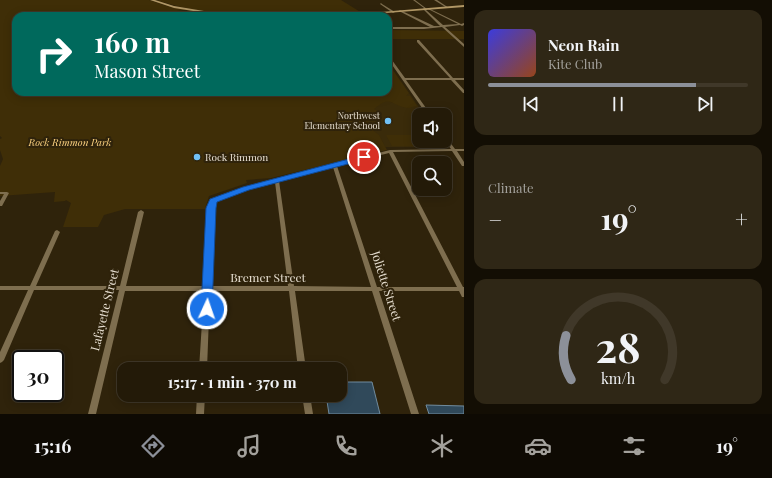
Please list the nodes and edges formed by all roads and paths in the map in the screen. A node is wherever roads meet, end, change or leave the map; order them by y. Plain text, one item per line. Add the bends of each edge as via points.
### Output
1 (152, 0) edge
2 (414, 0) edge
3 (435, 0) edge
4 (381, 4) dead end
5 (464, 6) edge
6 (448, 8) junction
7 (426, 9) junction
8 (400, 11) junction
9 (206, 12) edge
10 (394, 12) joint
11 (463, 24) edge
12 (433, 27) junction
13 (443, 27) junction
14 (392, 28) edge
15 (418, 41) dead end
16 (464, 46) edge
17 (392, 63) edge
18 (403, 79) junction
19 (452, 79) junction
20 (464, 79) edge
21 (464, 92) edge
22 (424, 108) edge
23 (452, 147) edge
24 (454, 150) junction
25 (464, 150) edge
26 (390, 151) junction
27 (335, 165) junction
28 (464, 165) edge
29 (277, 180) junction
30 (0, 193) edge
31 (0, 205) edge
32 (141, 212) dead end
33 (57, 232) dead end
34 (0, 288) edge
35 (32, 288) junction
36 (122, 288) junction
37 (208, 288) junction
38 (292, 288) junction
39 (376, 289) junction
40 (462, 289) edge
41 (464, 295) edge
42 (0, 360) edge
43 (203, 362) edge
44 (301, 362) edge
45 (201, 402) edge
46 (307, 402) edge
47 (92, 414) edge
48 (200, 414) edge
49 (309, 414) edge
50 (415, 414) edge

1 - 9 main road via 174,7
2 - 7 street
3 - 6 street
4 - 10 street
5 - 6 main road
6 - 7 main road
7 - 8 main road
7 - 11 street
7 - 13 street
8 - 10 main road
8 - 12 street
11 - 13 street
12 - 13 street
12 - 14 street
13 - 16 street
15 - 19 street
17 - 18 street
18 - 19 street
18 - 22 street
19 - 20 street
19 - 21 street
23 - 24 street
24 - 25 street
24 - 26 street
24 - 28 street
26 - 27 street
26 - 40 street
27 - 29 street
27 - 39 street, Joliette Street
29 - 37 street via 246,188 214,201 211,208
29 - 38 street
30 - 31 street via 7,193
32 - 36 street, Lafayette Street
33 - 35 street
34 - 35 street, Bremer Street
35 - 36 street, Bremer Street
35 - 42 street
36 - 37 street, Bremer Street
36 - 47 street, Lafayette Street
37 - 38 street, Bremer Street
37 - 43 street
38 - 39 street, Bremer Street
38 - 44 street
39 - 40 street, Bremer Street
39 - 50 street, Joliette Street
40 - 41 street
45 - 48 street
46 - 49 street

